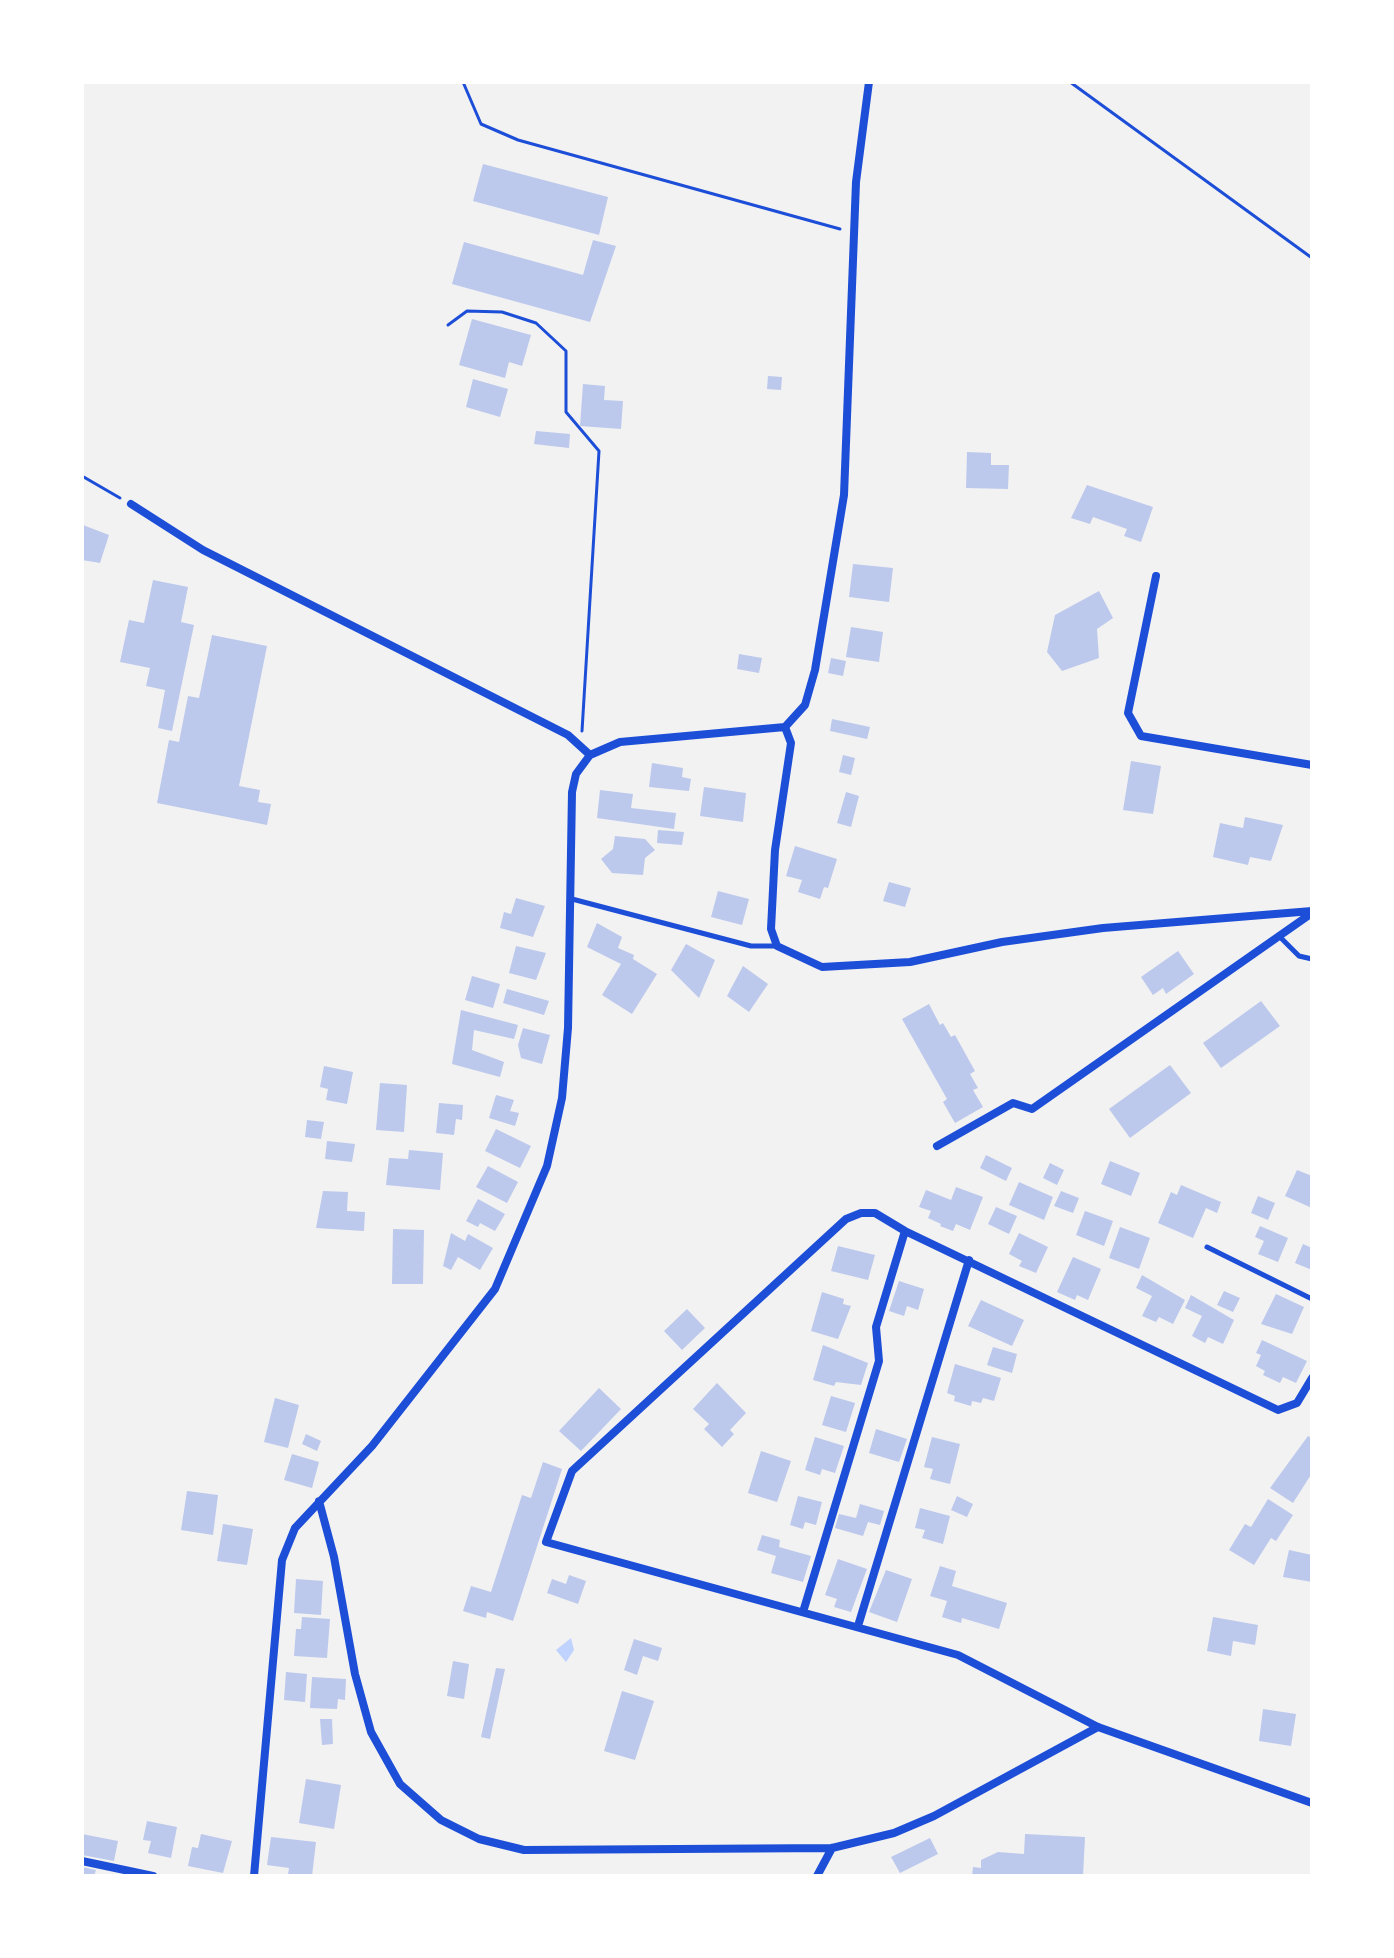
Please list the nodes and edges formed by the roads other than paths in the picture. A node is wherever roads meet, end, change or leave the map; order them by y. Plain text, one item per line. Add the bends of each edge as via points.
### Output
1 (869, 82) edge
2 (131, 504) road end
3 (1156, 576) dead end
4 (785, 727) junction
5 (590, 755) junction
6 (1312, 765) edge
7 (572, 899) junction
8 (1312, 912) edge
9 (1279, 936) junction
10 (777, 946) junction
11 (1312, 959) edge
12 (937, 1146) dead end
13 (905, 1231) junction
14 (1207, 1247) dead end
15 (969, 1260) junction
16 (1312, 1299) edge
17 (1312, 1378) edge
18 (319, 1501) junction
19 (803, 1612) junction
20 (858, 1626) junction
21 (1098, 1727) junction
22 (1312, 1803) edge
23 (832, 1848) junction
24 (82, 1861) edge
25 (153, 1876) edge
26 (254, 1876) edge
27 (817, 1876) edge

1 - 4 street via 854,233 844,495 815,670 805,705
2 - 5 street via 203,550 568,735
3 - 6 street via 1128,713 1141,736
4 - 5 street via 620,742
4 - 10 street via 791,743 770,914
5 - 7 street via 576,774 572,792
7 - 10 lane via 751,946
7 - 18 street via 562,1098 547,1166 495,1289 399,1414
8 - 9 street
8 - 10 street via 1103,928 846,968 822,967
9 - 11 lane via 1299,956
9 - 12 street via 1032,1109 1013,1103
13 - 15 street
13 - 19 street via 876,1327 879,1361
13 - 19 street via 875,1213 846,1219 572,1471 546,1542
14 - 16 lane
15 - 17 street via 1278,1410 1297,1403
15 - 20 street
18 - 23 street via 371,1732 400,1784 441,1820 479,1839 524,1850
18 - 26 street via 295,1528 282,1560
19 - 20 street
20 - 21 street via 958,1655
21 - 22 street
21 - 23 street via 934,1816 894,1833
23 - 27 street
24 - 25 street

